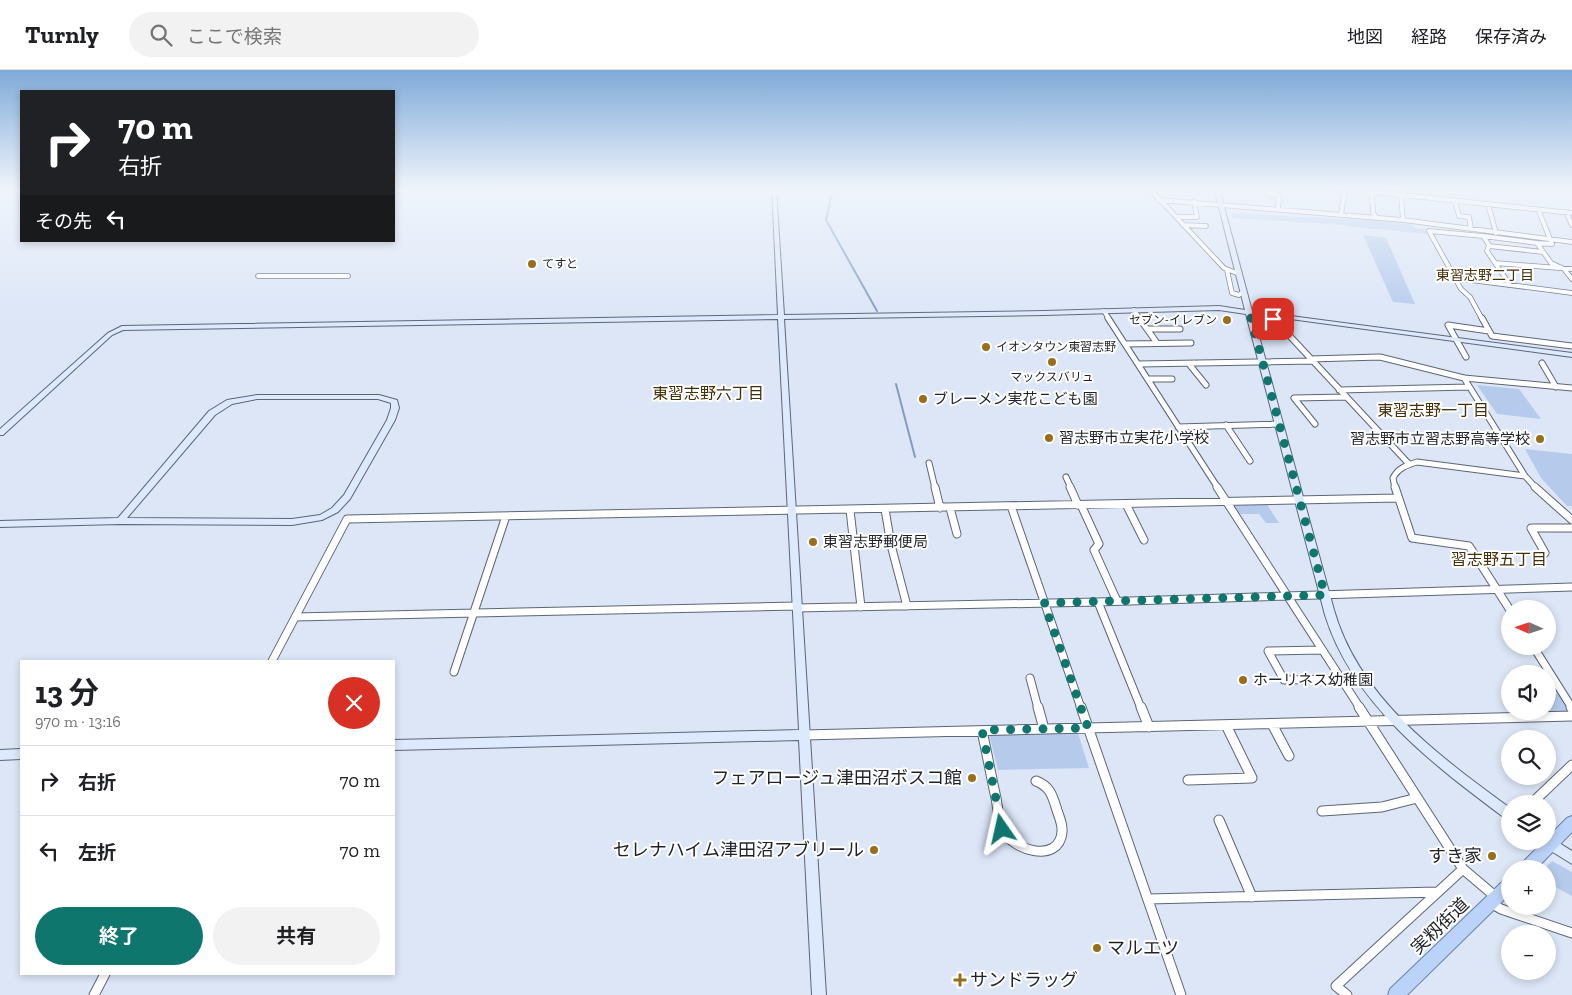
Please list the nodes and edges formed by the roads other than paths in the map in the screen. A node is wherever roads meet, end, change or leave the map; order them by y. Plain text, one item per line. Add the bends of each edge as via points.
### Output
1 (776, 231) edge
2 (1189, 231) edge
3 (1227, 231) edge
4 (1430, 231) edge
5 (1440, 231) edge
6 (1485, 231) edge
7 (1546, 231) edge
8 (1496, 233) joint
9 (1483, 236) junction
10 (1549, 239) junction
11 (1572, 242) edge
12 (1537, 243) junction
13 (1489, 246) junction
14 (1543, 252) junction
15 (1495, 263) junction
16 (1564, 269) junction
17 (1572, 269) edge
18 (1227, 270) junction
19 (1238, 274) junction
20 (258, 276) dead end
21 (348, 276) dead end
22 (1456, 278) junction
23 (1572, 279) edge
24 (1510, 286) junction
25 (1244, 292) junction
26 (1572, 293) edge
27 (1134, 310) junction
28 (1104, 311) junction
29 (1249, 311) junction
30 (1270, 314) junction
31 (780, 317) junction
32 (1148, 329) junction
33 (1180, 329) dead end
34 (1489, 331) junction
35 (1455, 340) junction
36 (1157, 343) junction
37 (1191, 343) dead end
38 (1125, 344) junction
39 (1572, 346) edge
40 (1572, 355) edge
41 (1466, 357) dead end
42 (1312, 360) junction
43 (1263, 362) junction
44 (1542, 363) dead end
45 (1139, 364) junction
46 (1190, 364) junction
47 (1464, 378) junction
48 (1148, 379) junction
49 (1172, 379) dead end
50 (1206, 385) dead end
51 (1556, 387) junction
52 (1469, 388) junction
53 (1572, 388) edge
54 (1338, 390) junction
55 (1346, 397) junction
56 (1279, 424) junction
57 (1315, 424) dead end
58 (1226, 425) junction
59 (1178, 427) junction
60 (0, 433) edge
61 (1250, 461) dead end
62 (929, 463) dead end
63 (1408, 463) junction
64 (1525, 476) junction
65 (1066, 477) dead end
66 (1398, 498) junction
67 (1300, 500) junction
68 (1226, 502) junction
69 (1126, 504) junction
70 (1079, 505) junction
71 (1011, 506) junction
72 (940, 508) junction
73 (950, 508) junction
74 (884, 509) junction
75 (792, 510) junction
76 (850, 510) junction
77 (1562, 512) junction
78 (1572, 513) edge
79 (506, 516) junction
80 (1572, 520) edge
81 (120, 521) junction
82 (0, 524) edge
83 (1572, 528) edge
84 (957, 534) dead end
85 (1144, 540) dead end
86 (1545, 553) dead end
87 (1572, 587) edge
88 (1496, 589) junction
89 (1325, 595) junction
90 (1287, 597) junction
91 (1503, 600) edge
92 (1117, 601) junction
93 (1098, 602) junction
94 (1044, 603) junction
95 (906, 606) junction
96 (796, 607) junction
97 (861, 607) junction
98 (473, 614) junction
99 (295, 617) junction
100 (1322, 650) junction
101 (1539, 655) edge
102 (273, 660) edge
103 (454, 672) dead end
104 (1030, 678) dead end
105 (1340, 678) junction
106 (1572, 709) edge
107 (1572, 716) edge
108 (1395, 719) junction
109 (1368, 721) junction
110 (1272, 724) junction
111 (1226, 725) junction
112 (1149, 727) junction
113 (1088, 728) junction
114 (1044, 729) junction
115 (982, 730) junction
116 (804, 735) junction
117 (395, 745) edge
118 (20, 754) edge
119 (0, 755) edge
120 (1289, 756) dead end
121 (1572, 765) edge
122 (1188, 780) dead end
123 (1036, 781) dead end
124 (1540, 795) edge
125 (1417, 798) junction
126 (1501, 808) edge
127 (1322, 811) dead end
128 (1219, 820) dead end
129 (1572, 822) edge
130 (1556, 836) edge
131 (1556, 848) edge
132 (1542, 850) edge
133 (1572, 858) edge
134 (1534, 860) edge
135 (1463, 869) junction
136 (1437, 892) junction
137 (1501, 893) edge
138 (1252, 897) junction
139 (1148, 899) junction
140 (1494, 900) junction
141 (1572, 933) edge
142 (104, 975) edge
143 (94, 995) edge
144 (819, 995) edge
145 (1181, 995) edge
146 (1347, 995) edge
147 (1396, 995) edge

1 - 31 street
2 - 18 street
3 - 19 street
4 - 22 street
5 - 9 street
6 - 8 street
7 - 10 street
8 - 10 street
9 - 12 street
9 - 13 street
10 - 11 street
10 - 12 street via 1552,244
12 - 14 street
13 - 14 street
13 - 15 street via 1487,251
14 - 16 street via 1552,263
15 - 16 street
15 - 24 street
16 - 17 street
16 - 23 street
18 - 19 street
18 - 25 street via 1232,293
19 - 25 street
20 - 21 street
22 - 24 street
22 - 34 street
24 - 26 street
25 - 29 street
27 - 28 street
27 - 29 street via 1218,308
27 - 32 street
28 - 31 street
28 - 38 street
29 - 30 street
29 - 43 street
30 - 35 street
30 - 42 street
31 - 60 street via 122,328 110,334
31 - 75 street
32 - 33 street
32 - 36 street
34 - 35 street via 1448,326
34 - 39 street via 1492,336
35 - 40 street
35 - 41 street
36 - 37 street
36 - 38 street
38 - 45 street
42 - 43 street
42 - 47 street via 1380,357
42 - 54 street
43 - 46 street
43 - 56 street
44 - 51 street
45 - 46 street
45 - 48 street
46 - 50 street
47 - 51 street
47 - 52 street
48 - 49 street
48 - 59 street
51 - 53 street
52 - 54 street
52 - 64 street
54 - 55 street
55 - 57 street via 1294,398
55 - 63 street
56 - 58 street
56 - 67 street
58 - 59 street
58 - 61 street
59 - 68 street
62 - 72 street
63 - 64 street
63 - 66 street via 1394,475
64 - 77 street
65 - 70 street
66 - 67 street
66 - 88 street via 1412,538 1469,546
67 - 68 street
67 - 89 street
68 - 69 street
68 - 90 street
69 - 70 street
69 - 85 street
70 - 71 street
70 - 92 street via 1098,544 1094,550
71 - 73 street
71 - 94 street
72 - 73 street
72 - 74 street
73 - 84 street
74 - 76 street
74 - 95 street
75 - 76 street
75 - 79 street
75 - 96 street
76 - 97 street
77 - 78 street
77 - 80 street
79 - 98 street
79 - 99 street via 347,519
81 - 81 street via 292,522 322,517 335,510 347,497 391,420 394,402 379,397 257,397 227,404 212,413
81 - 82 street
83 - 86 street via 1531,528
87 - 88 street
88 - 89 street
88 - 91 street
89 - 90 street
89 - 108 street via 1337,635 1349,658
90 - 92 street
90 - 100 street
92 - 93 street
93 - 94 street
93 - 112 street
94 - 95 street
94 - 113 street
95 - 97 street
96 - 97 street
96 - 98 street
96 - 116 street
98 - 99 street
98 - 103 street
99 - 102 street
100 - 105 street
100 - 105 street via 1268,651 1284,680
101 - 106 street
104 - 114 street
105 - 109 street
107 - 108 street
108 - 109 street
108 - 126 street via 1448,769
109 - 110 street
109 - 125 street
110 - 111 street
110 - 120 street
111 - 112 street
111 - 122 street via 1252,778
112 - 113 street
113 - 114 street
113 - 139 street
114 - 115 street
115 - 116 street
115 - 123 street via 1005,836 1017,847 1045,852 1060,840 1062,826 1053,795
116 - 117 street
116 - 144 street
118 - 119 street
121 - 124 street
125 - 127 street via 1382,807
125 - 135 street
128 - 138 street
129 - 130 main road
131 - 133 street
132 - 134 main road
135 - 136 street
135 - 140 street
136 - 138 street
136 - 146 street via 1336,986
137 - 140 main road, 実籾街道
138 - 139 street
139 - 145 street
140 - 141 street via 1501,909
140 - 147 main road, 実籾街道
142 - 143 street

